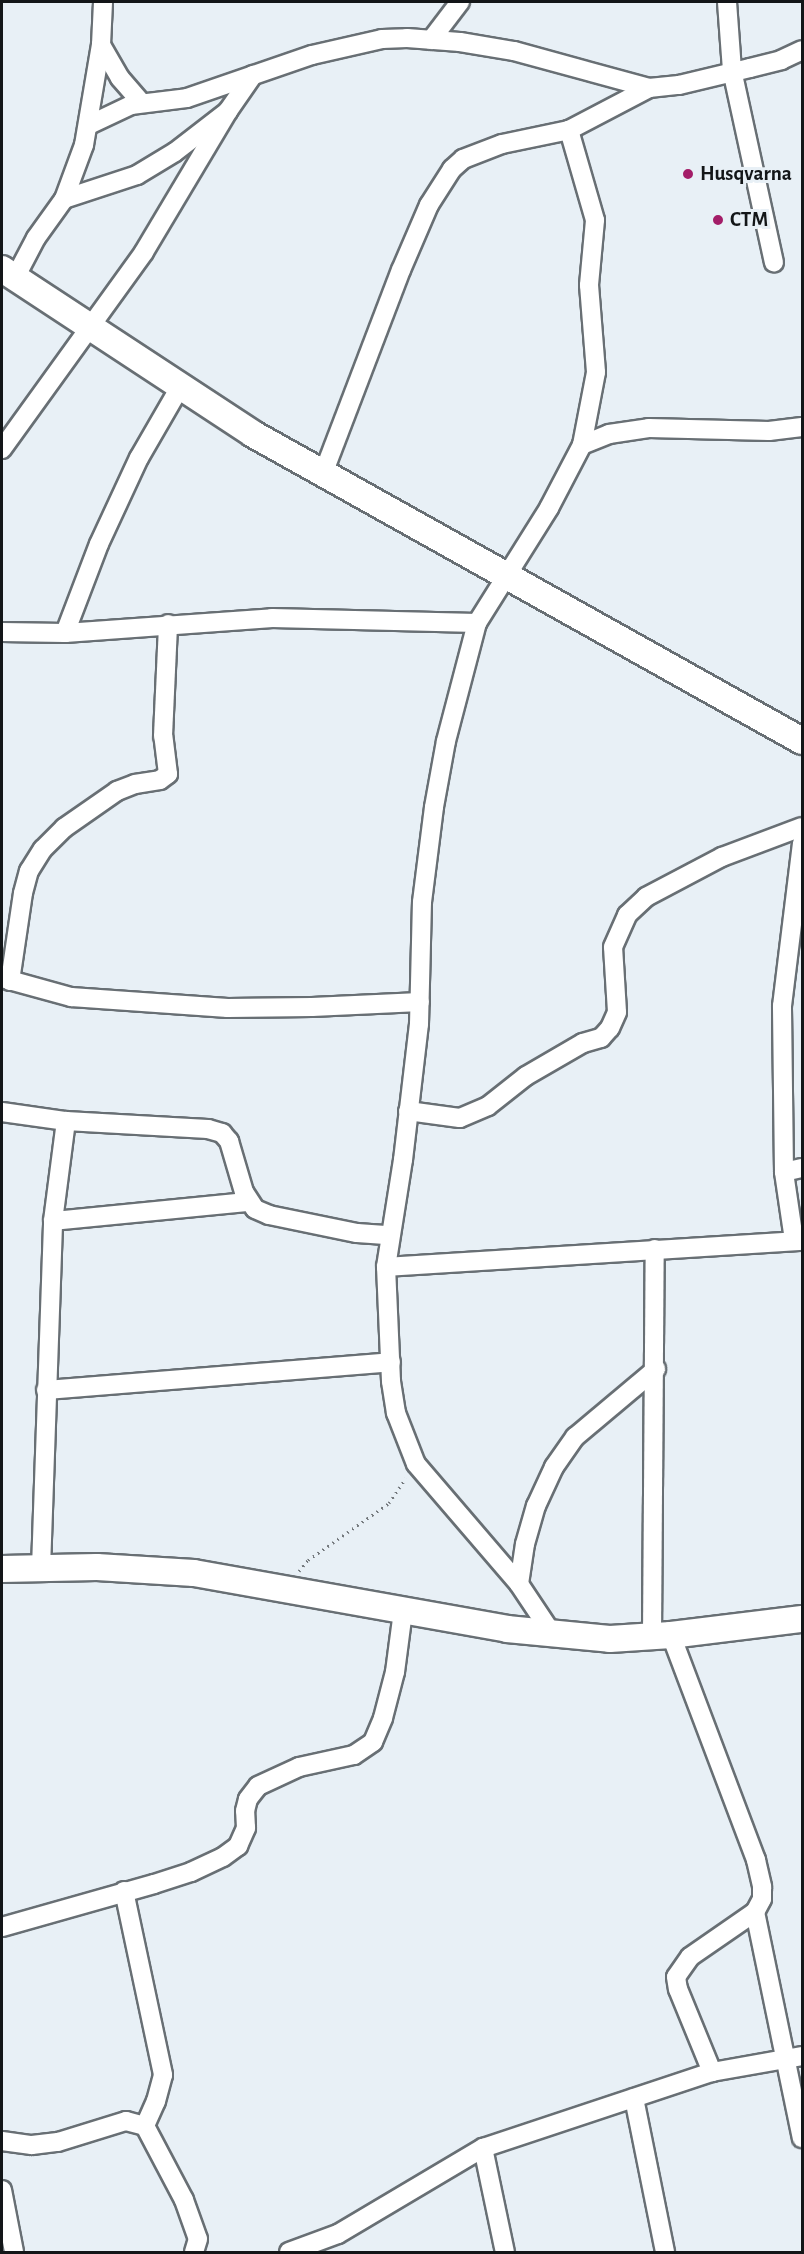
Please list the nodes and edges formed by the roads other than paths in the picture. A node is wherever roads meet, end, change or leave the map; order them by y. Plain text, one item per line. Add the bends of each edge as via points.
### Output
1 (103, 2) edge
2 (460, 2) edge
3 (727, 2) edge
4 (431, 40) junction
5 (101, 45) junction
6 (802, 50) edge
7 (732, 70) junction
8 (253, 75) junction
9 (649, 88) junction
10 (141, 102) junction
11 (228, 111) junction
12 (88, 125) junction
13 (569, 130) junction
14 (64, 199) junction
15 (774, 262) dead end
16 (8, 274) edge
17 (90, 326) junction
18 (180, 387) junction
19 (802, 427) edge
20 (582, 445) junction
21 (2, 449) edge
22 (323, 474) junction
23 (506, 575) junction
24 (477, 623) junction
25 (168, 624) junction
26 (2, 632) edge
27 (65, 633) junction
28 (802, 741) edge
29 (802, 827) edge
30 (802, 843) edge
31 (6, 980) edge
32 (420, 1002) junction
33 (408, 1111) junction
34 (2, 1112) edge
35 (66, 1121) junction
36 (802, 1168) edge
37 (784, 1172) junction
38 (248, 1202) junction
39 (53, 1221) junction
40 (389, 1235) junction
41 (798, 1240) edge
42 (655, 1249) junction
43 (386, 1267) junction
44 (391, 1362) junction
45 (656, 1369) junction
46 (46, 1390) junction
47 (41, 1568) junction
48 (2, 1569) edge
49 (519, 1584) junction
50 (403, 1611) junction
51 (802, 1618) edge
52 (553, 1635) junction
53 (661, 1635) junction
54 (124, 1891) junction
55 (755, 1912) junction
56 (2, 1927) edge
57 (794, 2059) edge
58 (712, 2072) junction
59 (634, 2098) junction
60 (145, 2126) junction
61 (802, 2138) edge
62 (2, 2141) edge
63 (483, 2148) junction
64 (2, 2190) edge
65 (14, 2253) edge
66 (194, 2253) edge
67 (289, 2253) edge
68 (506, 2253) edge
69 (665, 2253) edge

1 - 5 street
2 - 4 street
3 - 7 street
4 - 8 street via 408,38 351,44
4 - 9 street via 514,51
5 - 10 street via 120,78
5 - 12 street
6 - 7 street via 781,60
7 - 9 street via 679,85
7 - 15 street
8 - 10 street via 187,98
8 - 11 street
9 - 13 street
10 - 12 street
11 - 14 street via 175,152 137,175
11 - 17 street via 144,252
12 - 14 street
13 - 20 street via 595,220 589,285 596,372
13 - 22 street via 502,144 463,159 452,169 429,205 401,270
14 - 16 street
16 - 17 street
17 - 18 street
17 - 21 street
18 - 22 street
18 - 27 street via 139,458 99,544
19 - 20 street via 769,431 649,428 609,434
20 - 23 street via 549,508
22 - 23 street
23 - 24 street
23 - 28 street
24 - 25 street via 272,618
24 - 32 street via 446,741 434,807 423,902
25 - 27 street
25 - 31 street via 163,736 168,774 160,780 117,791 64,828 43,849 29,871
26 - 27 street
29 - 33 street via 722,857 646,897 627,915 613,947 616,1012 601,1038 583,1043 526,1076 488,1107 460,1118
30 - 37 street via 782,1006
31 - 32 street via 71,997 228,1008
32 - 33 street
33 - 40 street
34 - 35 street
35 - 38 street via 222,1133 236,1157
35 - 39 street
36 - 37 street
37 - 41 street
38 - 39 street
38 - 40 street via 268,1215 357,1233
39 - 46 street
40 - 43 street
41 - 42 street
42 - 43 street
42 - 45 street
43 - 44 street
44 - 46 street
44 - 49 street via 396,1413 416,1464
45 - 49 street via 575,1437 554,1467 536,1506
45 - 53 street via 652,1470
46 - 47 street
47 - 48 street
47 - 50 street via 195,1573
49 - 52 street
50 - 52 street
50 - 54 street via 395,1672 373,1742 354,1755 299,1767 271,1778 248,1798 246,1828 238,1846 191,1872
51 - 53 street
52 - 53 street via 610,1639
53 - 55 street via 756,1860 762,1899
54 - 56 street
54 - 60 street via 163,2075
55 - 57 street
55 - 58 street via 690,1957 676,1977
57 - 58 street
57 - 61 street
58 - 59 street
59 - 63 street
59 - 69 street
60 - 62 street via 126,2121 58,2142 32,2145
60 - 66 street via 184,2200 198,2239
63 - 67 street via 338,2234
63 - 68 street
64 - 65 street

